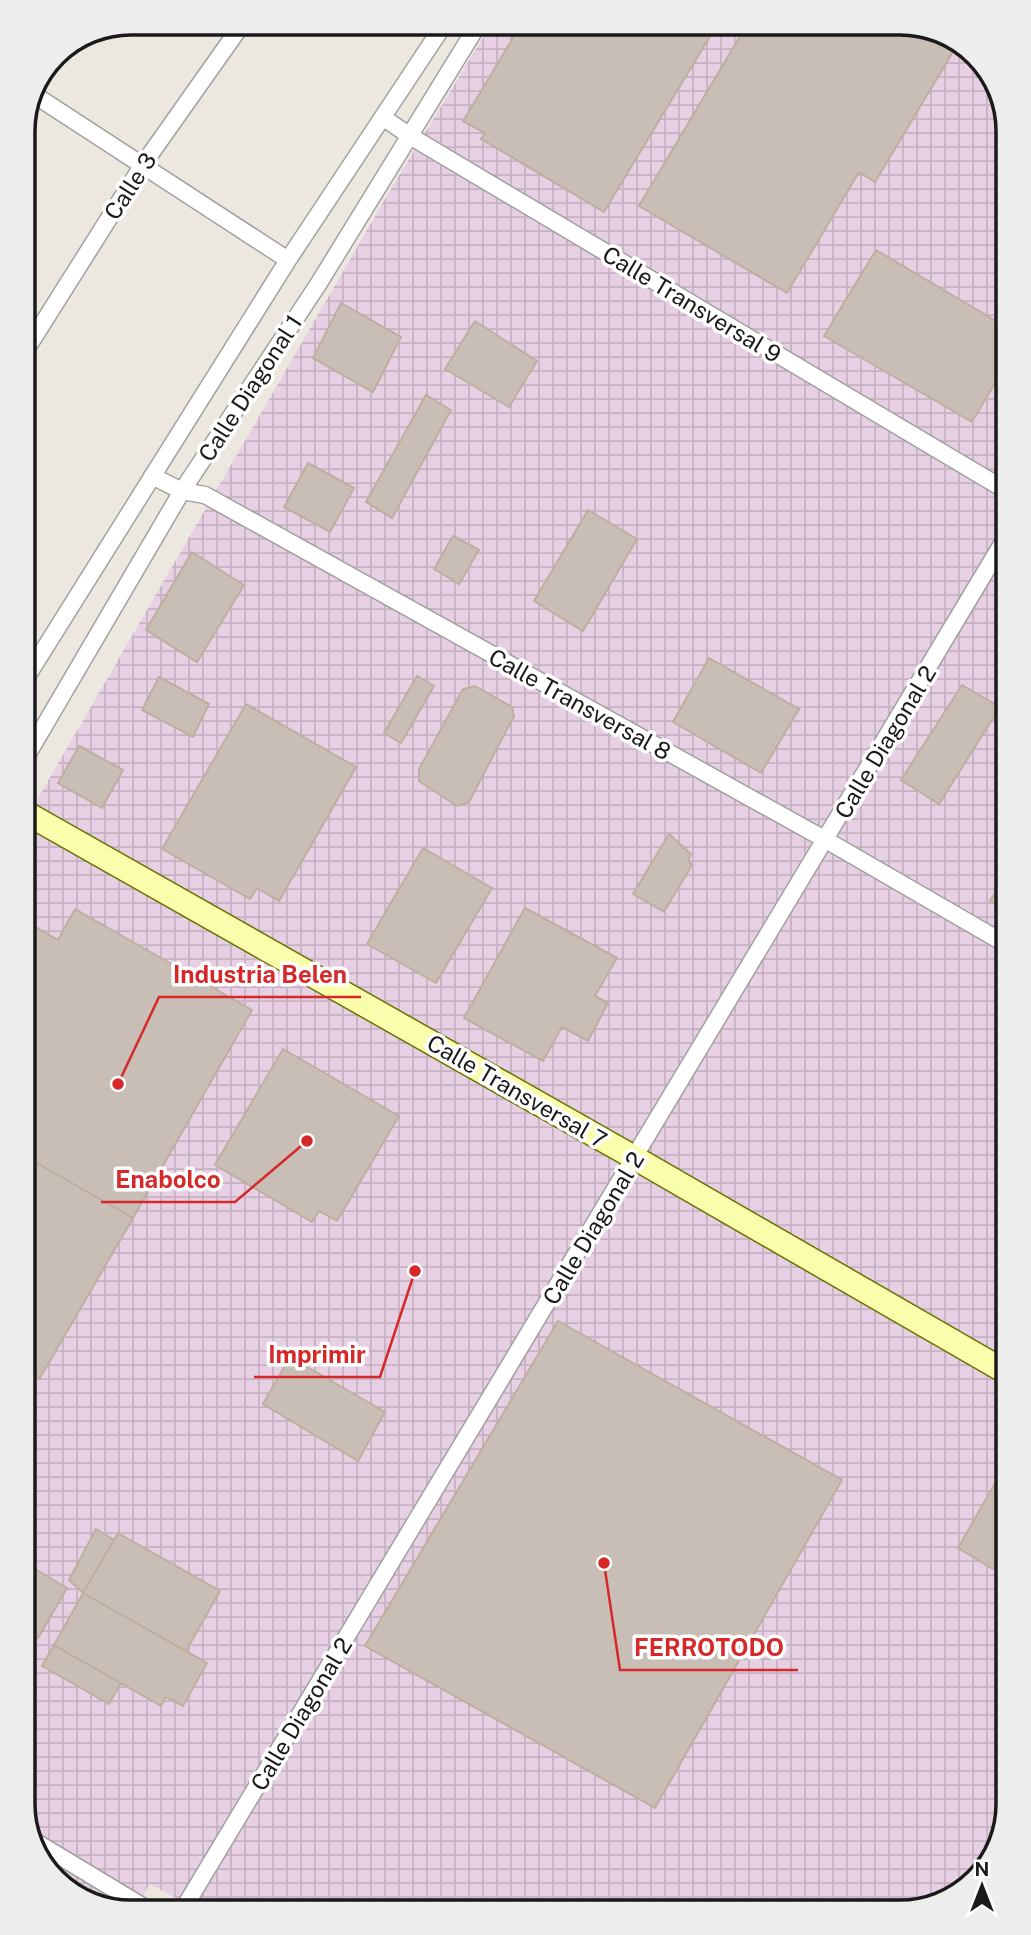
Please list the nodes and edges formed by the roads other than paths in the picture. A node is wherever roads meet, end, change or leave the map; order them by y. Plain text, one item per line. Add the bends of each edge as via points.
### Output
1 (235, 35) edge
2 (437, 35) edge
3 (472, 35) edge
4 (40, 99) edge
5 (384, 118) junction
6 (410, 136) junction
7 (142, 166) junction
8 (288, 260) junction
9 (35, 336) edge
10 (152, 476) junction
11 (996, 484) edge
12 (182, 491) junction
13 (996, 554) edge
14 (35, 664) edge
15 (35, 742) edge
16 (35, 818) edge
17 (826, 840) junction
18 (996, 938) edge
19 (635, 1158) junction
20 (996, 1366) edge
21 (46, 1848) edge
22 (132, 1900) edge
23 (190, 1900) edge

1 - 7 street, Calle 3
2 - 5 street, Calle Diagonal 1
3 - 6 street, Calle Diagonal 1
4 - 7 street
5 - 6 street, Calle Transversal 9
5 - 8 street, Calle Diagonal 1
6 - 11 street, Calle Transversal 9
6 - 12 street, Calle Diagonal 1
7 - 8 street
7 - 9 street, Calle 3
8 - 10 street, Calle Diagonal 1
10 - 12 street, Calle Transversal 8
10 - 14 street, Calle Diagonal 1
12 - 15 street, Calle Diagonal 1
12 - 17 street, Calle Transversal 8 via 205,495
13 - 17 street, Calle Diagonal 2
16 - 19 street, Calle Transversal 7
17 - 18 street, Calle Transversal 8
17 - 19 street, Calle Diagonal 2
19 - 20 street, Calle Transversal 7
19 - 23 street, Calle Diagonal 2
21 - 22 street

